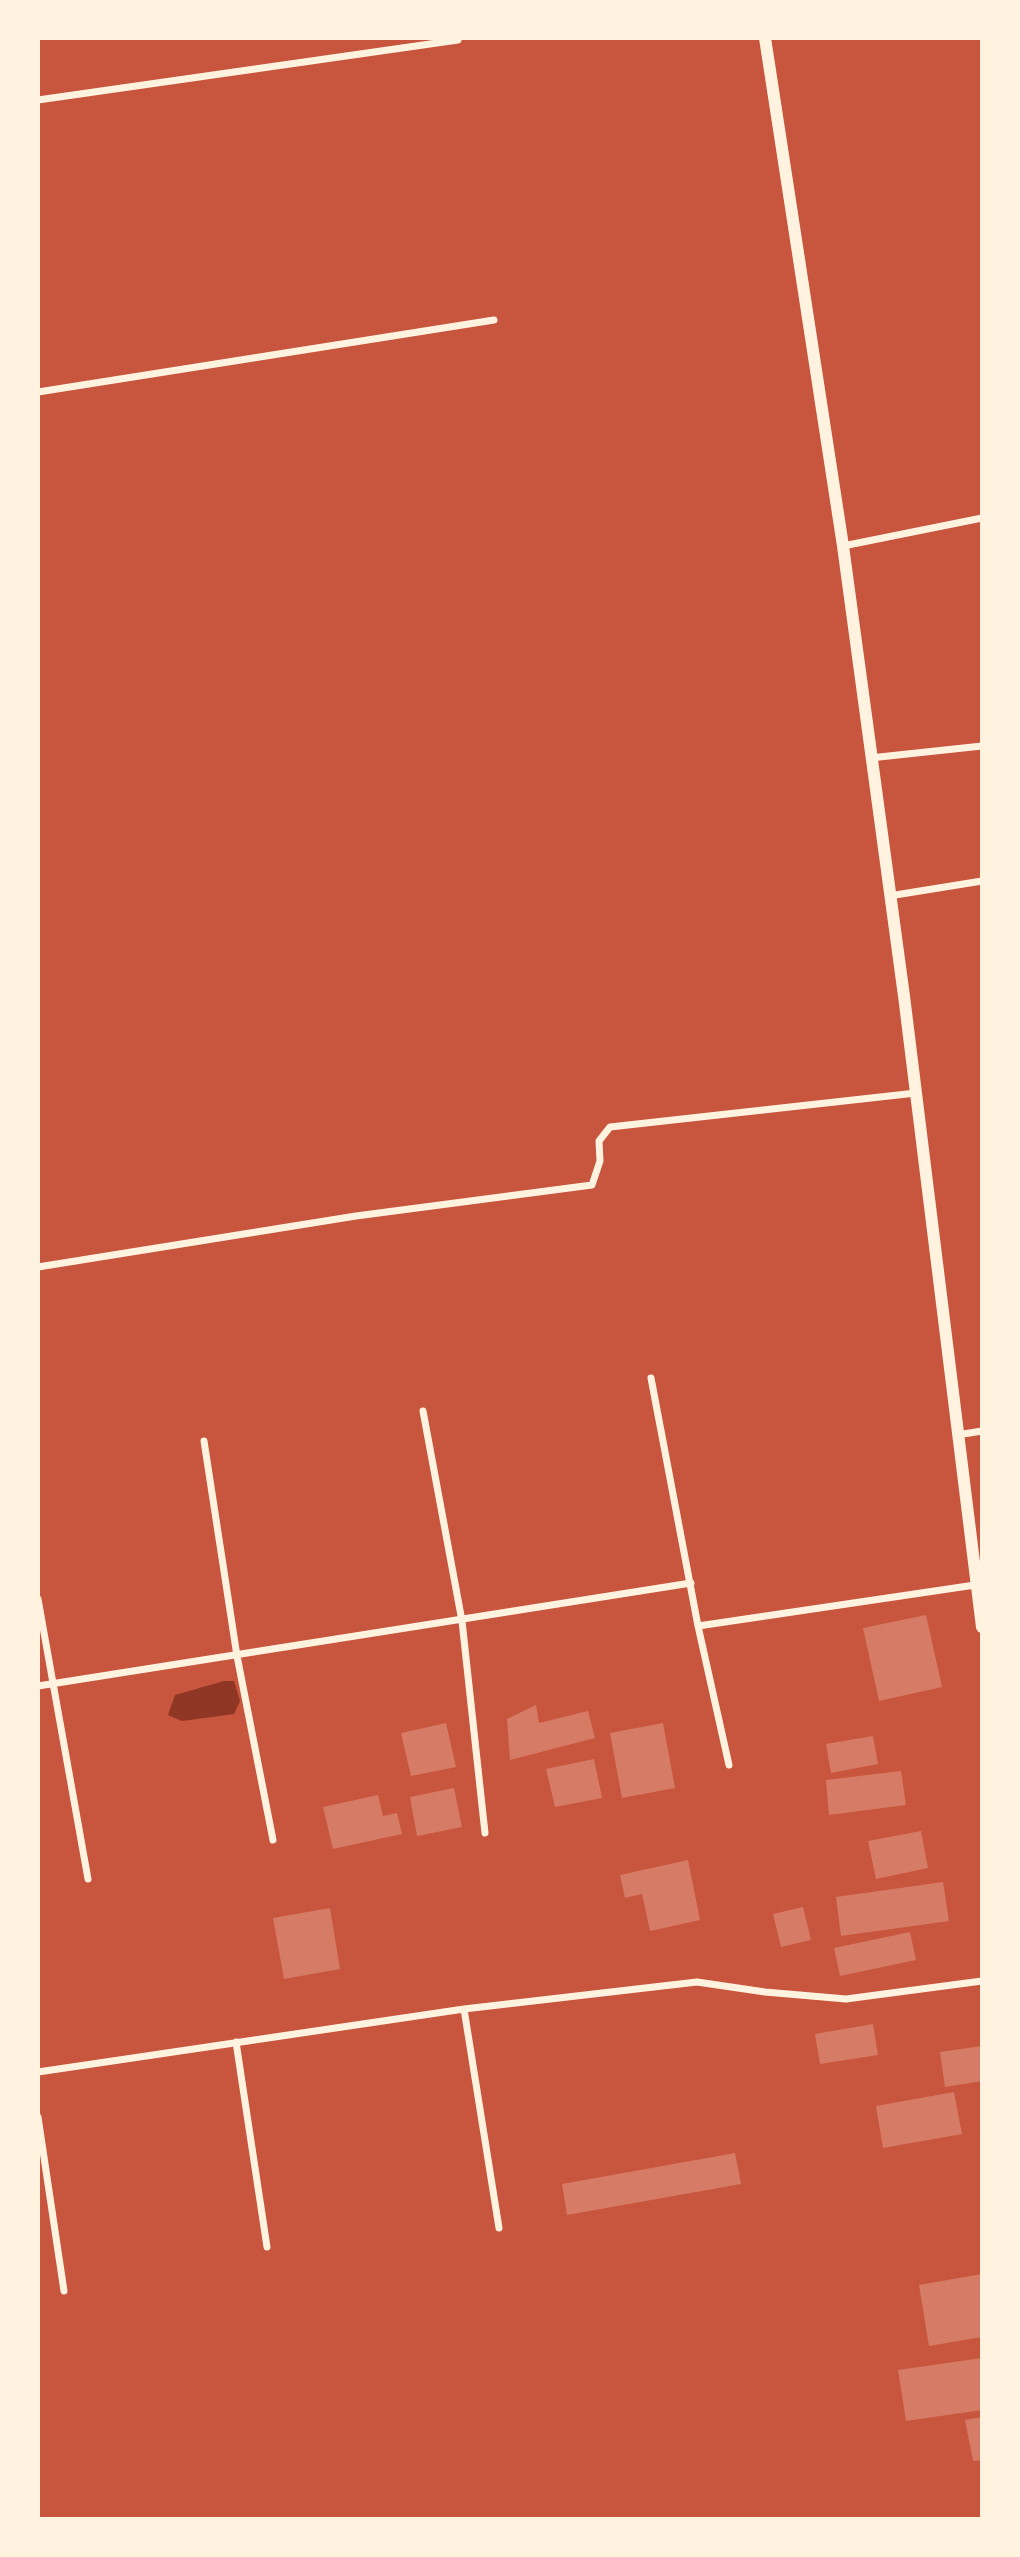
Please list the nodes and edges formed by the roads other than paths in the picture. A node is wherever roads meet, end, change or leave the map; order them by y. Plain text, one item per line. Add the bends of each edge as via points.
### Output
1 (765, 38) edge
2 (458, 40) dead end
3 (38, 100) edge
4 (494, 320) dead end
5 (38, 391) edge
6 (982, 518) edge
7 (843, 547) junction
8 (982, 746) edge
9 (869, 758) junction
10 (982, 881) edge
11 (889, 896) junction
12 (916, 1093) junction
13 (38, 1267) edge
14 (651, 1378) dead end
15 (423, 1411) dead end
16 (982, 1431) edge
17 (957, 1435) junction
18 (204, 1441) dead end
19 (691, 1583) junction
20 (975, 1585) junction
21 (38, 1599) edge
22 (462, 1621) junction
23 (698, 1626) junction
24 (982, 1627) edge
25 (237, 1656) junction
26 (53, 1684) junction
27 (38, 1686) edge
28 (729, 1765) dead end
29 (485, 1833) dead end
30 (273, 1840) dead end
31 (88, 1880) dead end
32 (982, 1981) edge
33 (464, 2009) junction
34 (236, 2042) junction
35 (38, 2072) edge
36 (38, 2117) edge
37 (499, 2228) dead end
38 (267, 2247) dead end
39 (64, 2291) dead end

1 - 7 street
2 - 3 street
4 - 5 street
6 - 7 street
7 - 9 street
8 - 9 street
9 - 11 street
10 - 11 street
11 - 12 street
12 - 13 street via 610,1127 599,1141 600,1161 592,1185 356,1216
12 - 17 street
14 - 19 street
15 - 22 street
16 - 17 street
17 - 20 street
18 - 25 street
19 - 22 street
19 - 23 street
20 - 23 street
20 - 24 street
21 - 26 street
22 - 25 street
22 - 29 street
23 - 28 street
25 - 26 street
25 - 30 street
26 - 27 street
26 - 31 street
32 - 33 street via 846,1999 697,1982
33 - 34 street
33 - 37 street
34 - 35 street
34 - 38 street
36 - 39 street

